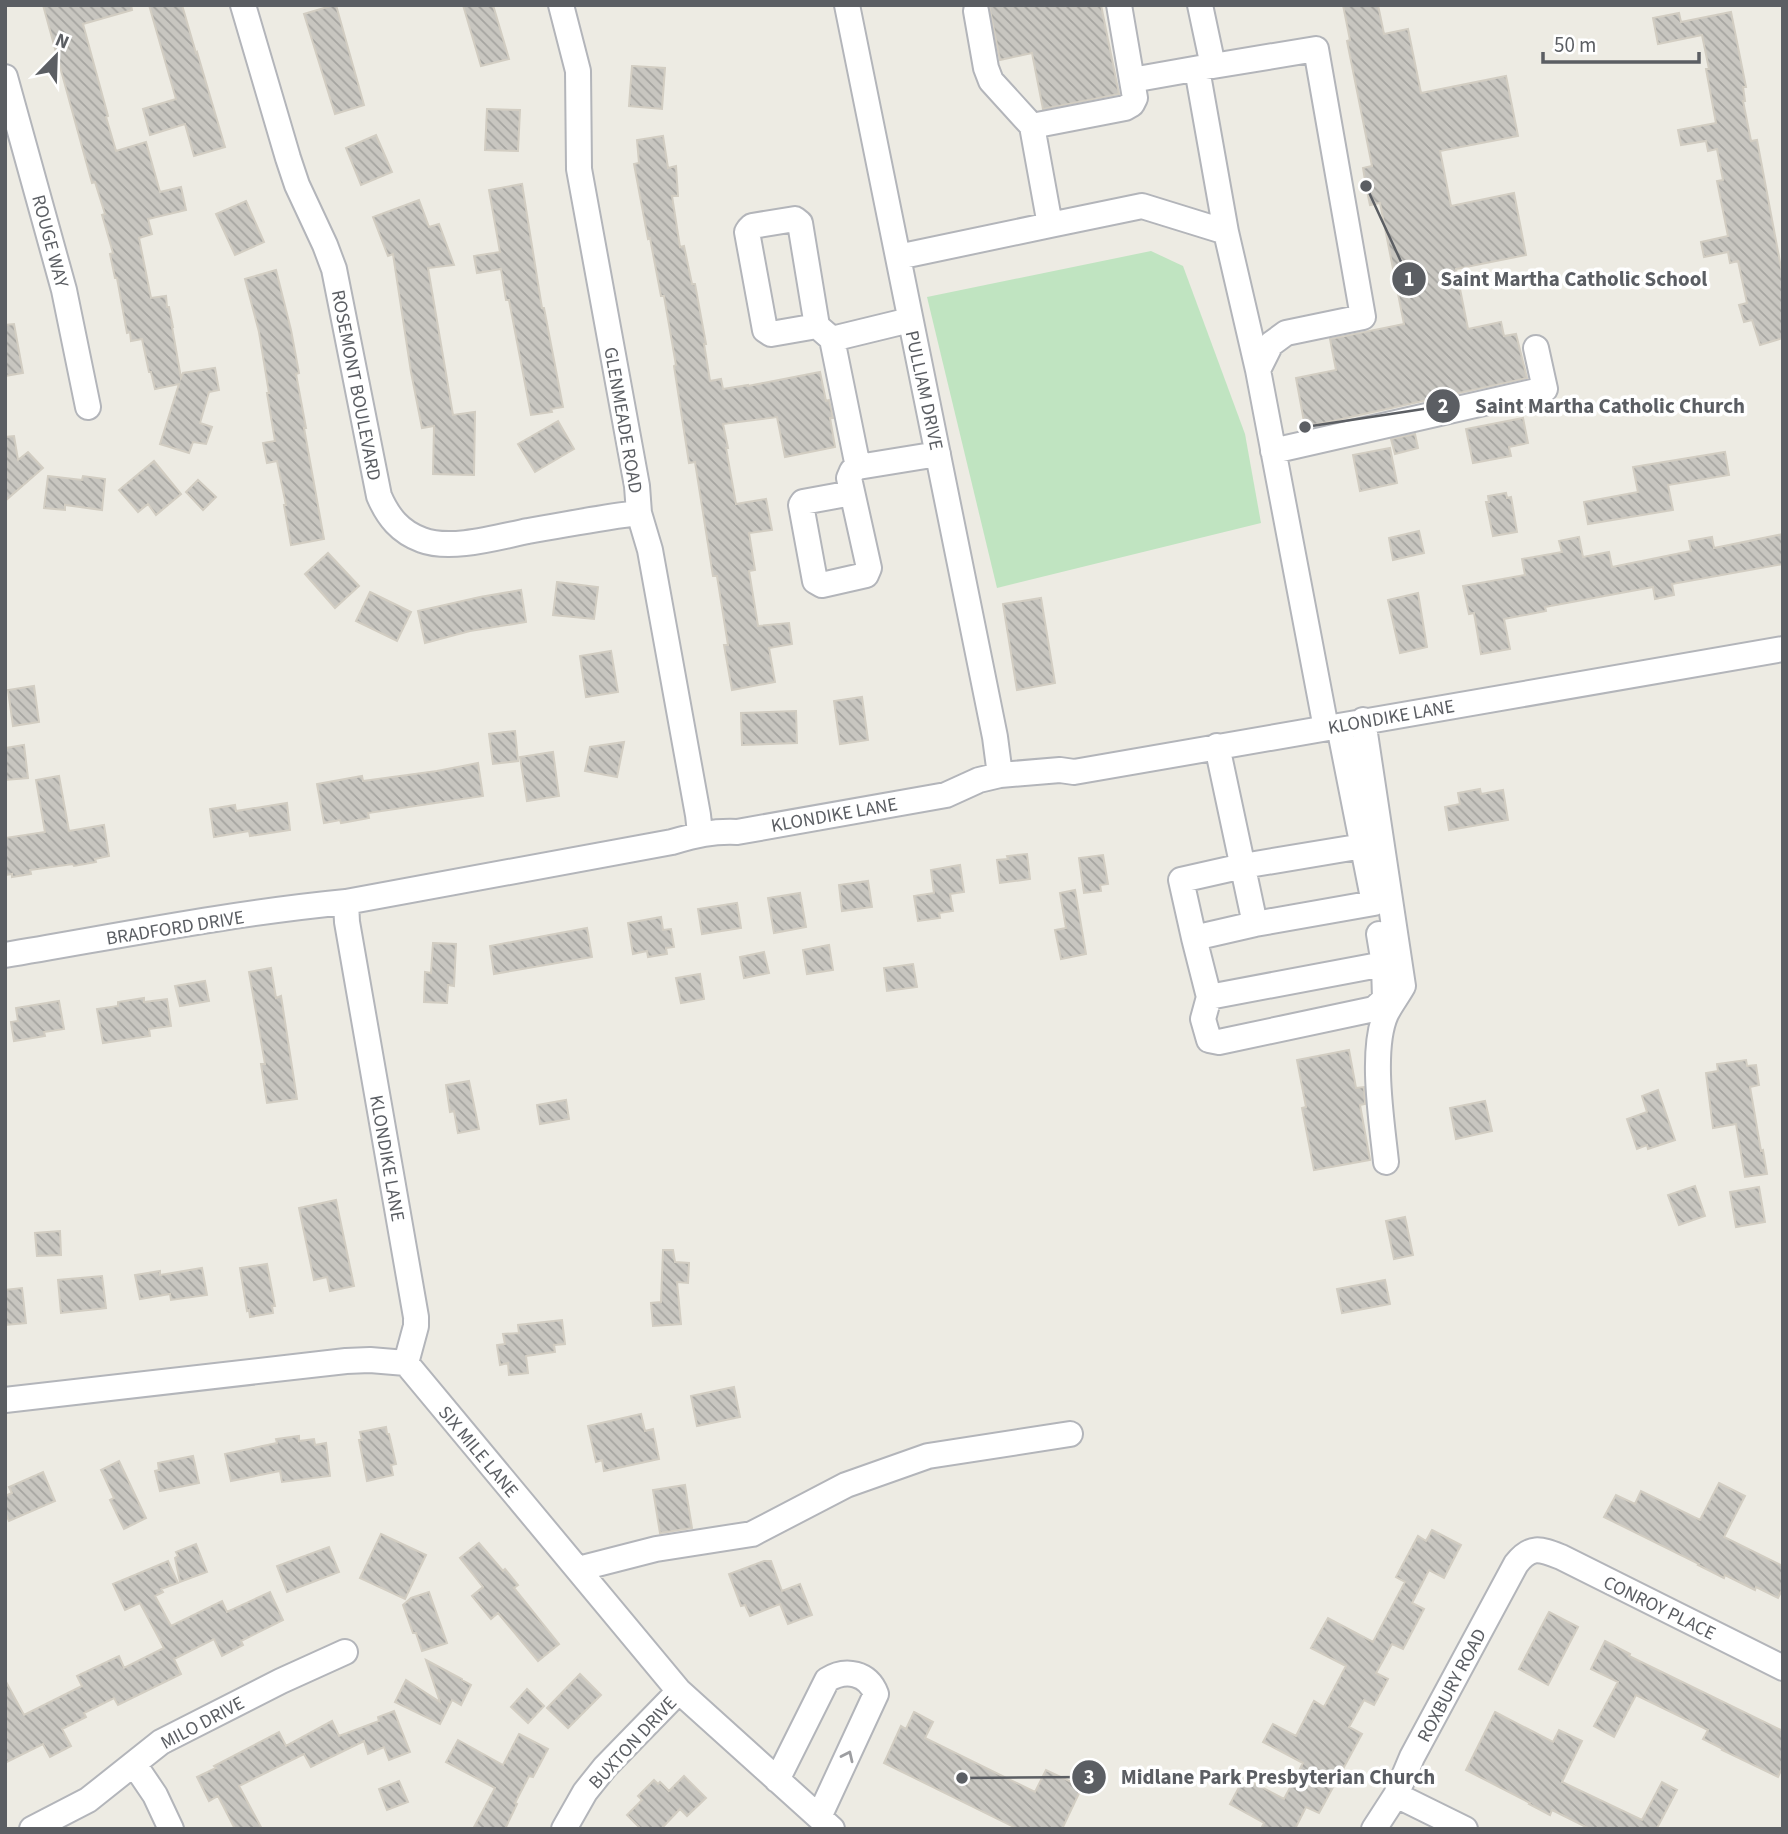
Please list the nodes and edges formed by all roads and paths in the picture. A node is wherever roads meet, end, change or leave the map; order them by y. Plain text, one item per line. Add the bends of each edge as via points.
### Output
1 (243, 5) edge
2 (561, 5) edge
3 (848, 5) edge
4 (1119, 5) edge
5 (1200, 5) edge
6 (976, 11) dead end
7 (1205, 68) junction
8 (5, 77) edge
9 (1132, 80) junction
10 (1032, 126) junction
11 (1050, 225) junction
12 (1226, 232) junction
13 (898, 257) junction
14 (910, 320) junction
15 (825, 332) junction
16 (1536, 348) dead end
17 (1258, 370) junction
18 (88, 407) dead end
19 (1273, 451) junction
20 (938, 454) junction
21 (858, 467) junction
22 (852, 493) dead end
23 (639, 513) junction
24 (1783, 649) edge
25 (1363, 720) junction
26 (1332, 727) junction
27 (1217, 746) junction
28 (1000, 775) junction
29 (699, 833) junction
30 (1363, 846) junction
31 (1243, 866) junction
32 (346, 902) junction
33 (1374, 903) junction
34 (1255, 925) junction
35 (1194, 937) junction
36 (5, 955) edge
37 (1384, 964) junction
38 (1209, 997) junction
39 (1386, 1162) dead end
40 (406, 1363) junction
41 (5, 1400) edge
42 (1070, 1434) dead end
43 (1536, 1550) joint
44 (578, 1569) junction
45 (345, 1652) dead end
46 (1783, 1668) edge
47 (679, 1691) junction
48 (134, 1764) junction
49 (777, 1780) junction
50 (1396, 1795) junction
51 (825, 1823) edge
52 (32, 1829) edge
53 (171, 1829) edge
54 (564, 1829) edge
55 (1374, 1829) edge
56 (1465, 1829) edge

1 - 23 street, ROSEMONT BOULEVARD via 297,185 334,269 379,496 393,521 424,541 442,544
2 - 23 street, GLENMEADE ROAD via 578,71 579,169
3 - 13 street, PULLIAM DRIVE
4 - 9 street
5 - 7 street
6 - 10 street via 991,81
7 - 9 street
7 - 12 street
7 - 17 street via 1315,49 1363,317 1286,332 1271,344
8 - 18 street, ROUGE WAY via 64,290
9 - 10 street via 1135,98 1125,108
10 - 11 street
11 - 12 street via 1142,206
11 - 13 street
12 - 17 street
13 - 14 street, PULLIAM DRIVE
14 - 15 street
14 - 20 street, PULLIAM DRIVE
15 - 15 street via 800,223 795,219 752,226 747,232 765,330 771,334
15 - 21 street
16 - 19 street via 1545,389
17 - 19 street
19 - 26 street
20 - 21 street
20 - 28 street, PULLIAM DRIVE
21 - 22 street via 849,478
23 - 29 street, GLENMEADE ROAD via 650,550
24 - 25 street, KLONDIKE LANE
25 - 26 street, KLONDIKE LANE
25 - 39 street via 1403,986 1385,1016 1378,1050
26 - 27 street, KLONDIKE LANE
26 - 30 street
27 - 28 street, KLONDIKE LANE via 1074,772
27 - 31 street
28 - 29 street, KLONDIKE LANE via 946,794 737,832
29 - 32 street, KLONDIKE LANE via 672,842
30 - 31 street
30 - 33 street
31 - 34 street
31 - 35 street via 1181,880
32 - 36 street, BRADFORD DRIVE
32 - 40 street, KLONDIKE LANE via 416,1317
33 - 34 street
33 - 37 street
34 - 35 street
35 - 38 street
37 - 38 street
37 - 38 street via 1385,999 1374,1009 1220,1042 1209,1040 1203,1019
40 - 41 street via 346,1361
40 - 44 street, SIX MILE LANE
42 - 44 street via 928,1456 846,1485 752,1534 656,1549
43 - 46 street, CONROY PLACE via 1561,1558
43 - 50 street, ROXBURY ROAD via 1524,1554 1516,1564
44 - 47 street, SIX MILE LANE
45 - 48 street, MILO DRIVE via 160,1742
47 - 49 street, SIX MILE LANE
47 - 54 street, BUXTON DRIVE via 605,1767
48 - 52 street, MILO DRIVE via 88,1800
48 - 53 street
49 - 51 street, SIX MILE LANE
51 -> 49 street via 876,1694 873,1686 853,1673 827,1680
50 - 55 street, ROXBURY ROAD
50 - 56 street

